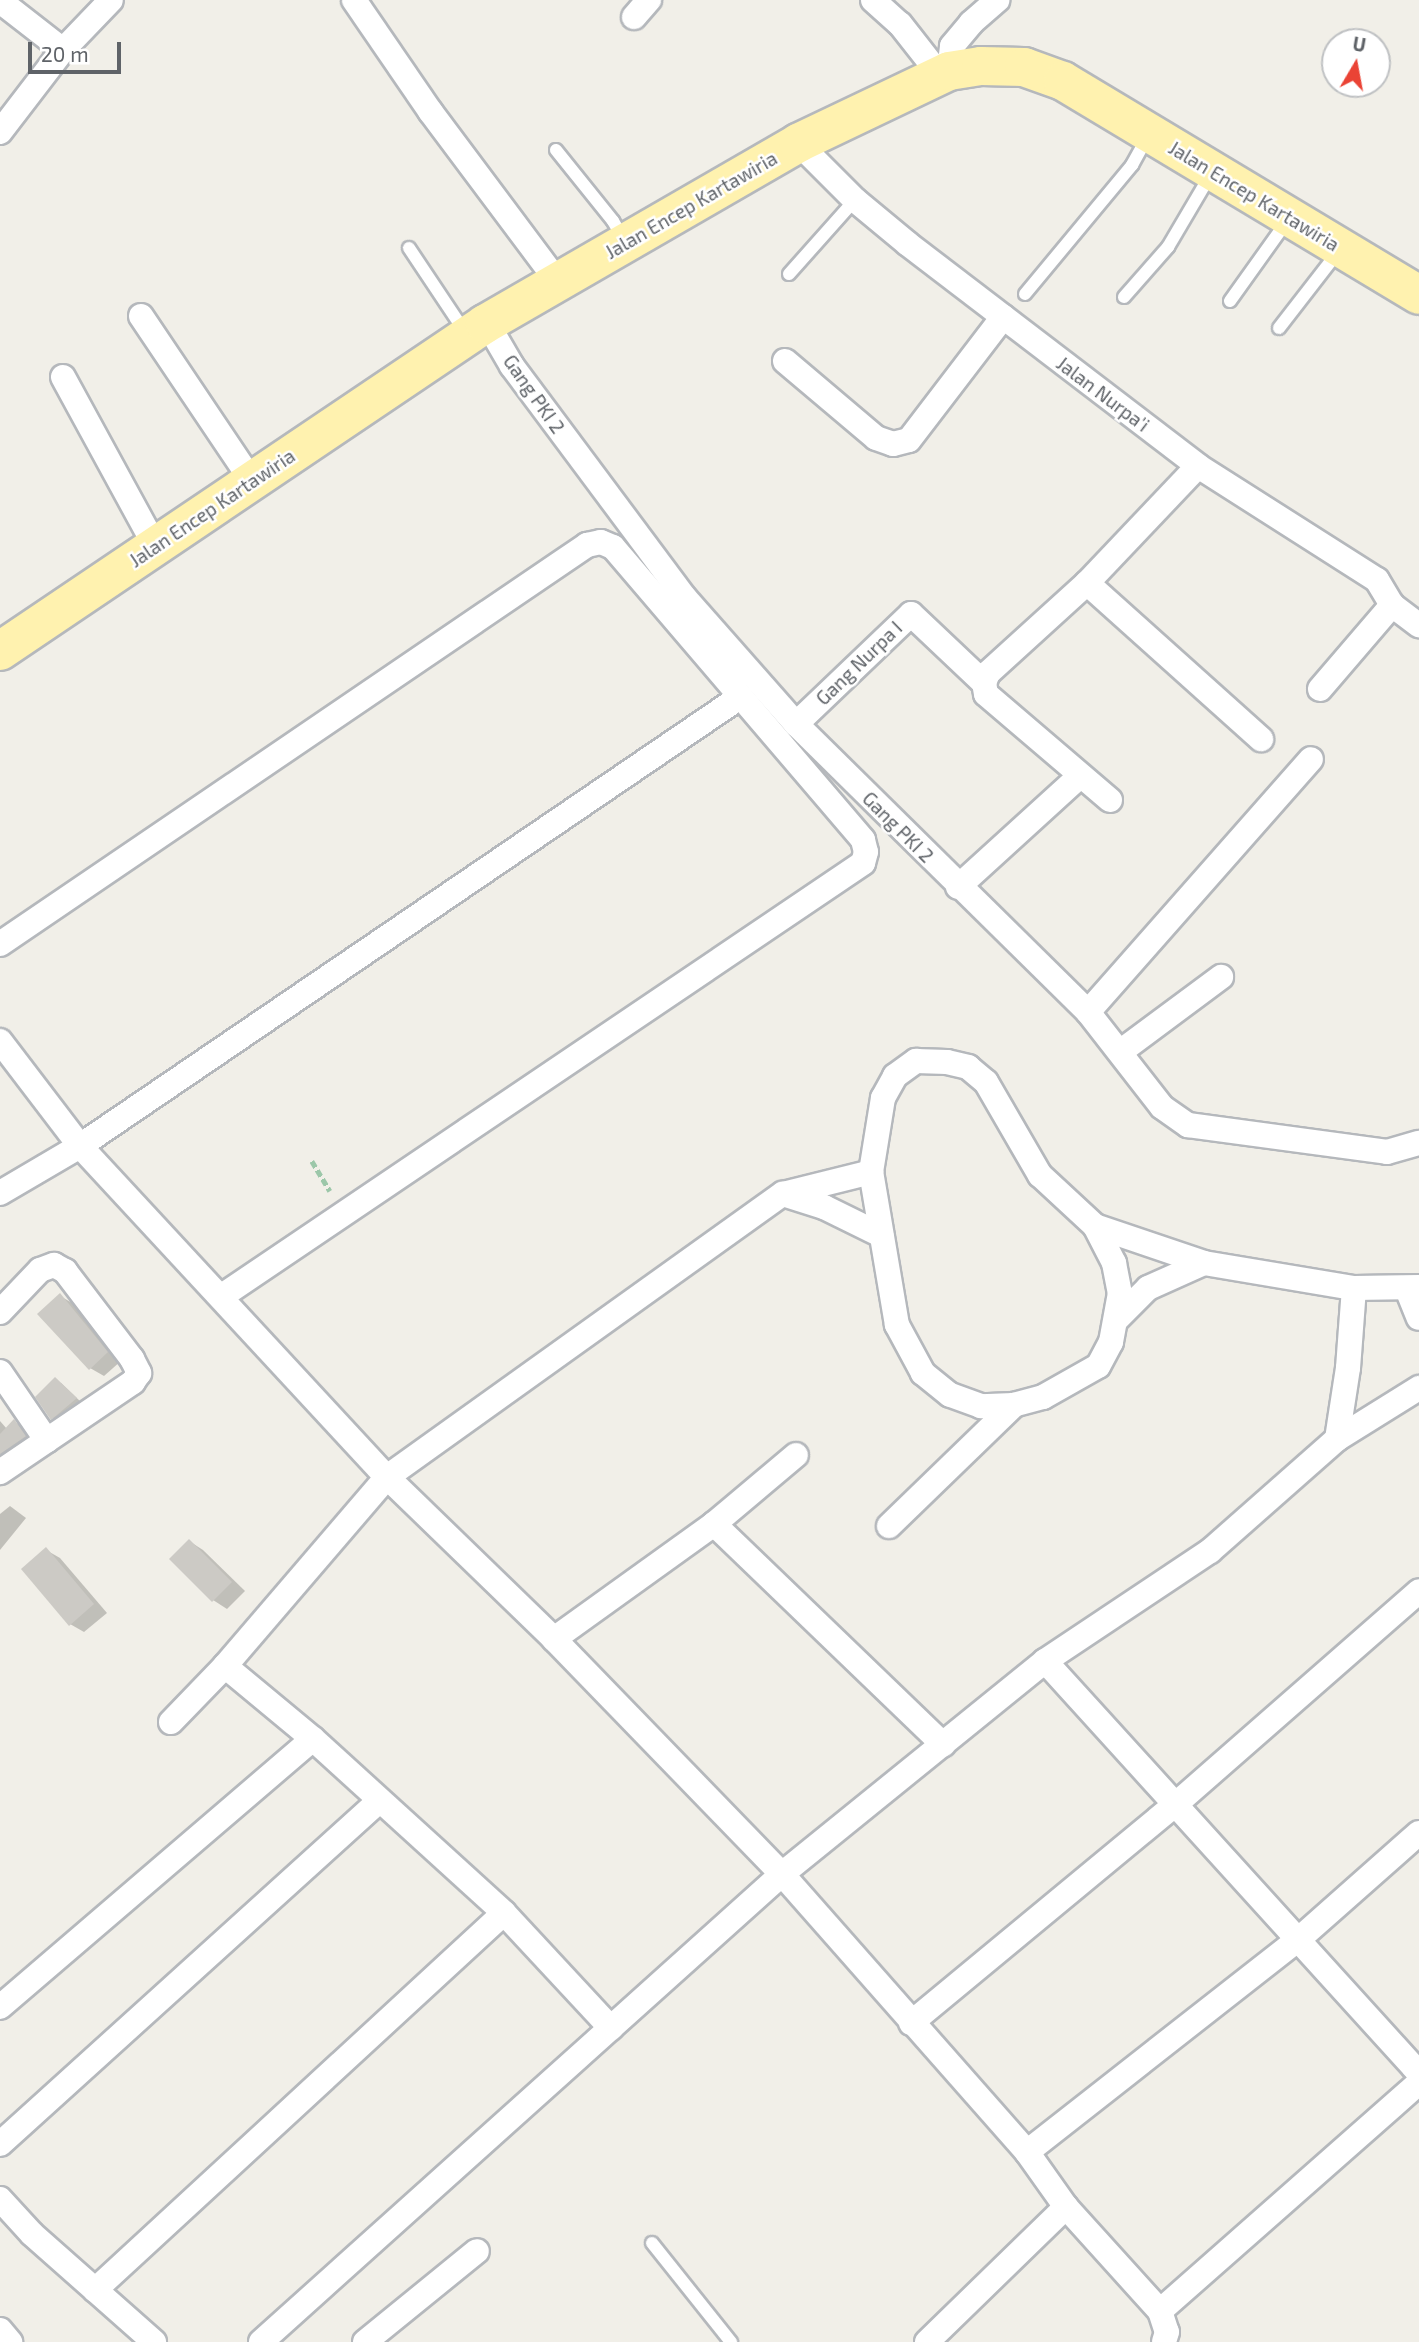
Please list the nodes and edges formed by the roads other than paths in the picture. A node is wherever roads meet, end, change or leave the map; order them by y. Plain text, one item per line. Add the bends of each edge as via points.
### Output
1 (111, 0) edge
2 (354, 0) edge
3 (873, 0) edge
4 (997, 0) edge
5 (0, 1) edge
6 (63, 50) junction
7 (945, 73) junction
8 (0, 132) edge
9 (1149, 133) junction
10 (798, 143) junction
11 (556, 150) dead end
12 (1213, 171) junction
13 (855, 200) junction
14 (1289, 218) junction
15 (626, 243) junction
16 (409, 248) dead end
17 (1340, 248) junction
18 (789, 274) dead end
19 (558, 282) junction
20 (1414, 284) edge
21 (1025, 294) dead end
22 (1124, 296) dead end
23 (1230, 301) dead end
24 (141, 316) dead end
25 (1003, 317) junction
26 (1279, 328) dead end
27 (479, 329) junction
28 (785, 360) dead end
29 (63, 377) dead end
30 (1198, 466) junction
31 (252, 481) junction
32 (155, 546) junction
33 (1087, 583) junction
34 (1392, 606) junction
35 (1419, 625) edge
36 (0, 650) edge
37 (984, 683) junction
38 (1320, 689) dead end
39 (740, 697) junction
40 (796, 724) junction
41 (1261, 739) dead end
42 (1311, 759) dead end
43 (1080, 776) junction
44 (1110, 800) dead end
45 (958, 887) junction
46 (0, 944) edge
47 (1221, 977) dead end
48 (1088, 1012) junction
49 (0, 1041) edge
50 (1120, 1052) junction
51 (1419, 1143) edge
52 (80, 1146) junction
53 (871, 1172) junction
54 (0, 1193) edge
55 (783, 1194) junction
56 (1095, 1226) junction
57 (881, 1235) junction
58 (1204, 1263) junction
59 (1354, 1288) junction
60 (1413, 1288) edge
61 (222, 1296) junction
62 (0, 1312) edge
63 (1419, 1318) edge
64 (1116, 1320) junction
65 (0, 1372) edge
66 (1419, 1388) edge
67 (1014, 1405) junction
68 (1337, 1439) junction
69 (47, 1441) junction
70 (796, 1455) dead end
71 (0, 1472) edge
72 (387, 1477) junction
73 (714, 1524) junction
74 (889, 1526) dead end
75 (1419, 1591) edge
76 (554, 1639) junction
77 (1045, 1661) junction
78 (225, 1666) junction
79 (171, 1721) dead end
80 (313, 1739) junction
81 (943, 1744) junction
82 (379, 1801) junction
83 (1176, 1804) junction
84 (1419, 1833) edge
85 (782, 1874) junction
86 (504, 1913) junction
87 (1299, 1939) junction
88 (0, 2007) edge
89 (911, 2023) junction
90 (611, 2028) junction
91 (1419, 2073) edge
92 (1419, 2082) edge
93 (0, 2144) edge
94 (1027, 2152) junction
95 (0, 2199) edge
96 (1066, 2207) junction
97 (652, 2243) dead end
98 (477, 2251) dead end
99 (95, 2290) junction
100 (1160, 2311) junction
101 (0, 2330) edge
102 (10, 2342) edge
103 (154, 2342) edge
104 (261, 2342) edge
105 (365, 2342) edge
106 (731, 2342) edge
107 (927, 2342) edge
108 (1164, 2342) edge

1 - 6 street
2 - 19 street
3 - 7 street
4 - 7 street via 952,46
5 - 6 street
6 - 8 street
7 - 9 main road, Jalan Encep Kartawiria via 981,65 1024,67 1063,81
7 - 10 main road, Jalan Encep Kartawiria
9 - 12 main road, Jalan Encep Kartawiria
9 - 21 lane via 1132,165
10 - 13 street, Jalan Nurpa'i
10 - 15 main road, Jalan Encep Kartawiria
11 - 15 lane via 614,220
12 - 14 main road, Jalan Encep Kartawiria
12 - 22 lane via 1168,247
13 - 18 lane
13 - 25 street, Jalan Nurpa'i
14 - 17 main road, Jalan Encep Kartawiria
14 - 23 lane
15 - 19 main road, Jalan Encep Kartawiria
16 - 27 lane
17 - 20 main road, Jalan Encep Kartawiria
17 - 26 lane
19 - 27 main road, Jalan Encep Kartawiria
24 - 31 street
25 - 28 street via 909,440 893,444 876,438
25 - 30 street, Jalan Nurpa'i
27 - 31 main road, Jalan Encep Kartawiria
27 - 40 street, Gang PKI 2 via 512,366 685,598
29 - 32 street
30 - 33 street
30 - 34 street, Jalan Nurpa'i via 1377,580
31 - 32 main road, Jalan Encep Kartawiria
32 - 36 main road, Jalan Encep Kartawiria
33 - 37 street via 988,673
33 - 41 street
34 - 35 street, Jalan Nurpa'i
34 - 38 street
37 - 40 street, Gang Nurpa I via 911,614
37 - 43 street via 986,694
39 - 46 street via 613,547 601,542 587,545
39 - 52 street
39 - 61 street via 863,840 863,863
40 - 45 street, Gang PKI 2
42 - 48 street
43 - 44 street
43 - 45 street
45 - 48 street, Gang PKI 2
47 - 50 street
48 - 50 street, Gang PKI 2
49 - 52 street
50 - 51 street, Gang PKI 2 via 1162,1107 1188,1125 1387,1153
52 - 54 street
52 - 61 street
53 - 55 street
53 - 56 street via 883,1098 895,1076 916,1061 968,1067 986,1082 1040,1175
53 - 57 street
55 - 57 street via 824,1207
55 - 72 street
56 - 58 street
56 - 64 street via 1114,1263 1120,1293
57 - 67 street via 897,1325 923,1373 950,1395 981,1406
58 - 59 street
58 - 64 street via 1148,1288
59 - 60 street
59 - 68 street
60 - 63 street
61 - 72 street
62 - 69 street via 40,1270 54,1265 65,1271 139,1373
64 - 67 street via 1098,1366 1043,1397
65 - 69 street
66 - 68 street
67 - 74 street
68 - 77 street via 1210,1551
69 - 71 street
70 - 73 street
72 - 76 street
72 - 78 street
73 - 76 street
73 - 81 street
75 - 83 street
76 - 85 street
77 - 81 street
77 - 83 street
78 - 79 street
78 - 80 street
80 - 82 street
80 - 88 street
81 - 85 street
82 - 86 street
82 - 93 street
83 - 87 street
83 - 89 street
84 - 87 street
85 - 89 street
85 - 90 street
86 - 90 street
86 - 99 street
87 - 91 street
87 - 94 street
89 - 94 street
90 - 104 street
92 - 100 street
94 - 96 street
95 - 99 street
96 - 100 street
96 - 107 street
97 - 106 lane
98 - 105 street
99 - 103 street
100 - 108 street via 1167,2332
101 - 102 street

